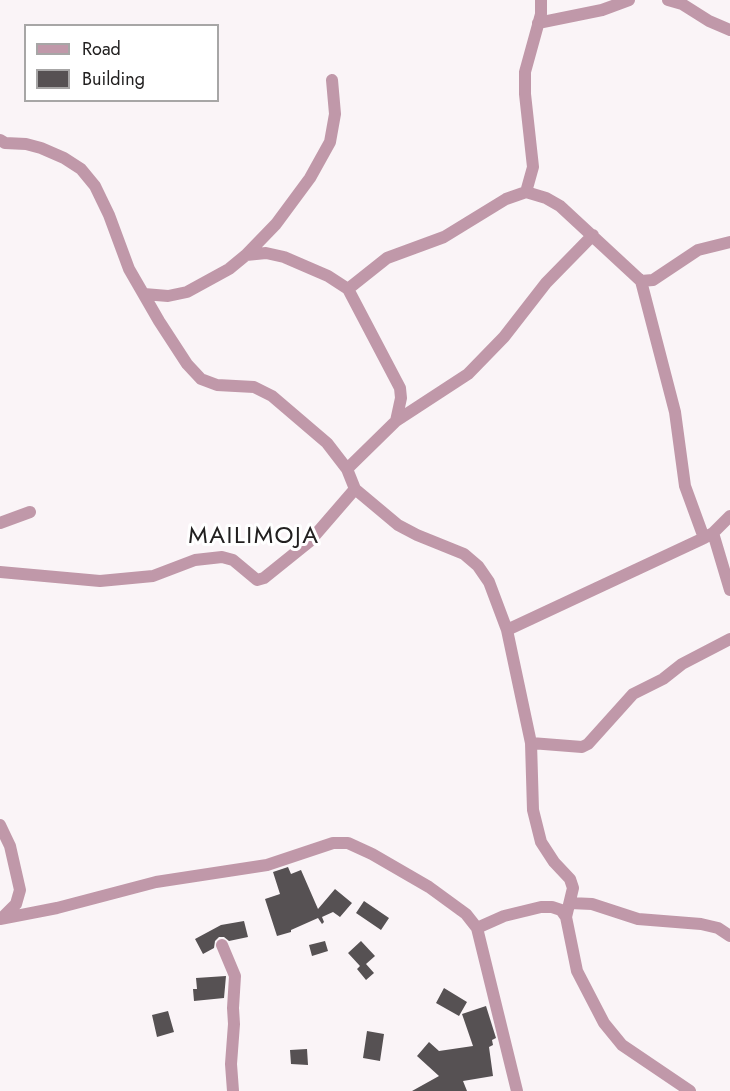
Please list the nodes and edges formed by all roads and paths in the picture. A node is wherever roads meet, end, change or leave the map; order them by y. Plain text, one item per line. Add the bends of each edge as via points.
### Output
1 (541, 0) edge
2 (629, 0) edge
3 (668, 0) edge
4 (538, 23) junction
5 (730, 30) edge
6 (332, 80) dead end
7 (2, 144) edge
8 (526, 192) junction
9 (592, 235) junction
10 (730, 242) edge
11 (246, 255) junction
12 (641, 281) junction
13 (348, 289) junction
14 (144, 294) junction
15 (396, 421) junction
16 (347, 469) junction
17 (355, 489) junction
18 (30, 512) dead end
19 (730, 516) edge
20 (0, 523) edge
21 (708, 535) junction
22 (0, 572) edge
23 (730, 590) edge
24 (507, 630) junction
25 (730, 639) edge
26 (531, 743) junction
27 (0, 825) edge
28 (573, 888) junction
29 (570, 903) junction
30 (592, 904) junction
31 (566, 917) junction
32 (2, 918) edge
33 (477, 928) junction
34 (730, 936) edge
35 (222, 945) dead end
36 (233, 1091) edge
37 (517, 1091) edge
38 (690, 1091) edge

1 - 4 street
2 - 4 street via 602,10
3 - 5 street
4 - 8 street via 525,72 534,166
6 - 11 street via 335,114 330,142 283,215
7 - 14 street via 41,148 81,169 95,186 129,269
8 - 9 street via 560,206
8 - 13 street via 506,199 444,237 387,258
9 - 12 street
9 - 15 street via 468,374
10 - 12 street via 698,250 653,280
11 - 13 street via 284,256
11 - 14 street via 186,292 168,296
12 - 21 street via 675,412 685,486
13 - 15 street via 400,388
14 - 16 street via 201,380 254,387 272,396 327,443
15 - 16 street
16 - 17 street
17 - 22 street via 310,541 257,580 233,560 222,557 195,560 153,576 100,581
17 - 24 street via 398,525 464,554 478,566 489,582
18 - 20 street
19 - 21 street
21 - 23 street
21 - 24 street
24 - 26 street
25 - 26 street via 633,694 588,744 582,747
26 - 28 street via 533,810 541,842
27 - 32 street via 10,846 20,890 16,904
28 - 29 street
28 - 30 street
29 - 30 street
29 - 31 street
30 - 34 street via 638,919 701,924
31 - 33 street via 561,910 541,907 504,915
31 - 38 street via 577,971 604,1023 622,1045
32 - 33 street via 156,882 267,865 333,843 348,843 429,887 466,914
33 - 37 street
35 - 36 street via 235,976

